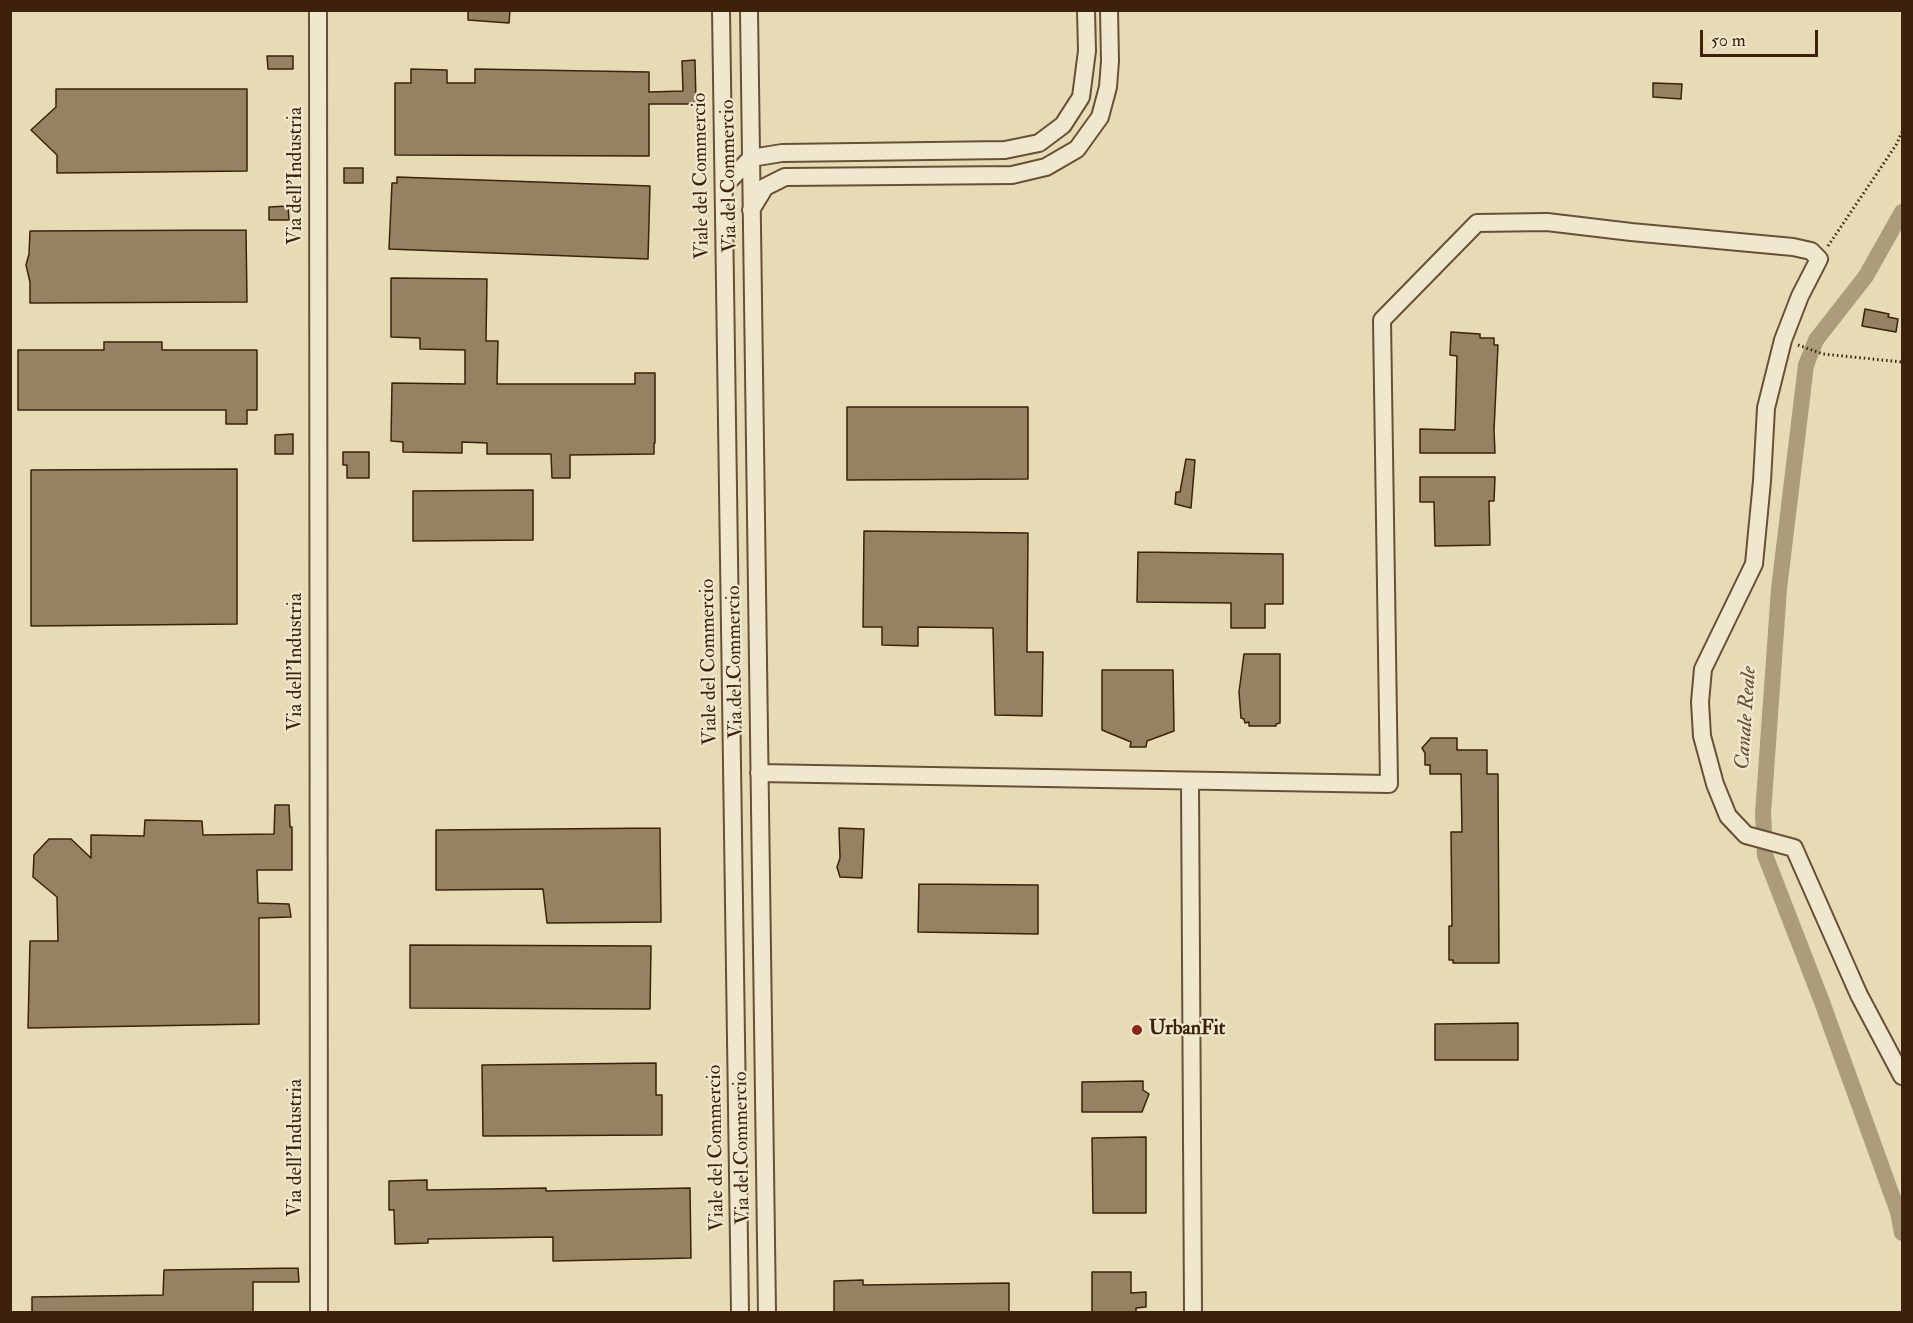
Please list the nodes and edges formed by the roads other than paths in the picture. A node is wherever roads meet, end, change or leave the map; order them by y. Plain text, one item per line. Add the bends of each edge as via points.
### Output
1 (318, 10) edge
2 (721, 10) edge
3 (749, 10) edge
4 (1086, 10) edge
5 (1109, 10) edge
6 (751, 158) junction
7 (724, 186) junction
8 (751, 211) junction
9 (759, 773) junction
10 (1190, 781) junction
11 (1902, 1076) edge
12 (318, 1312) edge
13 (740, 1312) edge
14 (767, 1312) edge
15 (1193, 1312) edge

1 - 12 street, Via dell'Industria
2 - 7 street, Viale del Commercio
3 - 6 street, Via del Commercio
4 - 6 street via 1087,51 1081,97 1063,125 1039,143 1005,150 782,153
5 - 8 street via 1108,87 1100,117 1077,149 1046,167 1012,175 785,177 765,187
6 - 7 street
6 - 8 street, Via del Commercio
7 - 13 street, Viale del Commercio
8 - 9 street, Via del Commercio
9 - 10 street
9 - 14 street, Via del Commercio
10 - 11 street via 1389,784 1382,320 1477,223 1548,222 1811,251 1819,259 1783,340 1766,408 1754,564 1703,669 1702,736 1714,784 1728,816 1746,835 1794,848 1859,995
10 - 15 street

